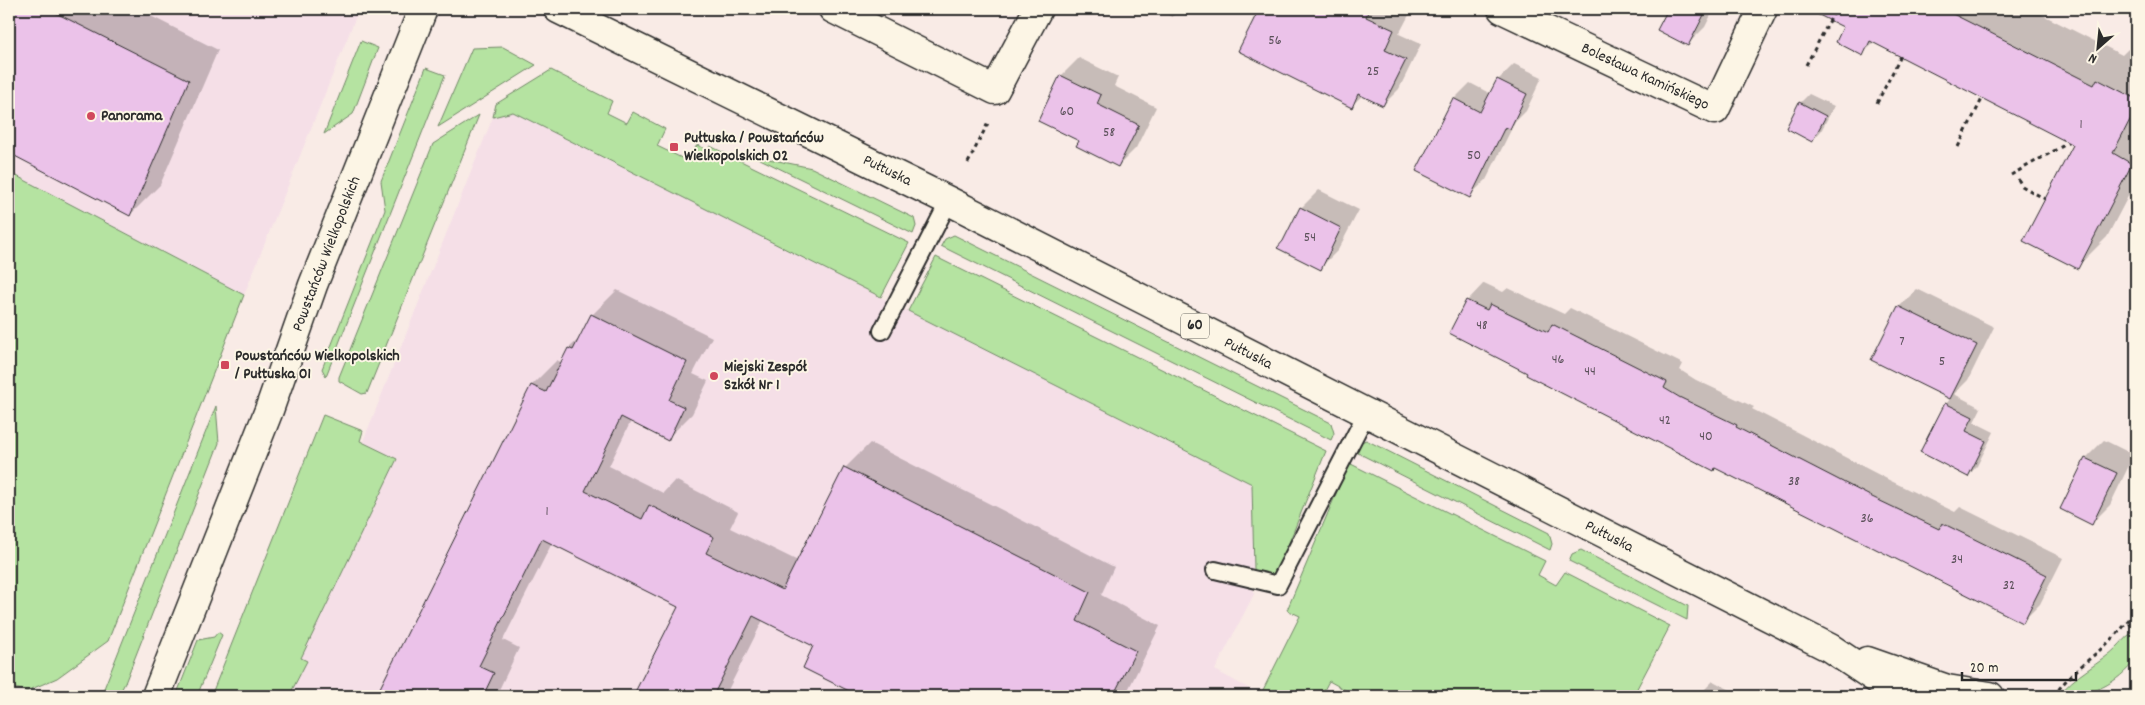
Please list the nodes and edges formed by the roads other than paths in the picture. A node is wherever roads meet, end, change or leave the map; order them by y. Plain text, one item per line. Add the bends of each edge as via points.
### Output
1 (423, 9) edge
2 (558, 9) edge
3 (833, 9) edge
4 (1038, 9) edge
5 (1502, 9) edge
6 (1763, 9) edge
7 (949, 201) junction
8 (882, 331) dead end
9 (1366, 414) junction
10 (1214, 570) dead end
11 (1830, 648) junction
12 (156, 696) edge
13 (1902, 696) edge
14 (1990, 696) edge

1 - 12 main road, Powstańców Wielkopolskich via 313,285 269,410
2 - 7 main road, Pułtuska / 60
3 - 4 main road via 995,90
5 - 6 main road, Bolesława Kamińskiego via 1715,110
7 - 8 lane
7 - 9 main road, Pułtuska / 60
9 - 10 lane via 1278,585
9 - 11 main road, Pułtuska / 60
11 - 13 main road, Pułtuska / 60
11 - 14 main road, Pułtuska / 60 via 1947,689

